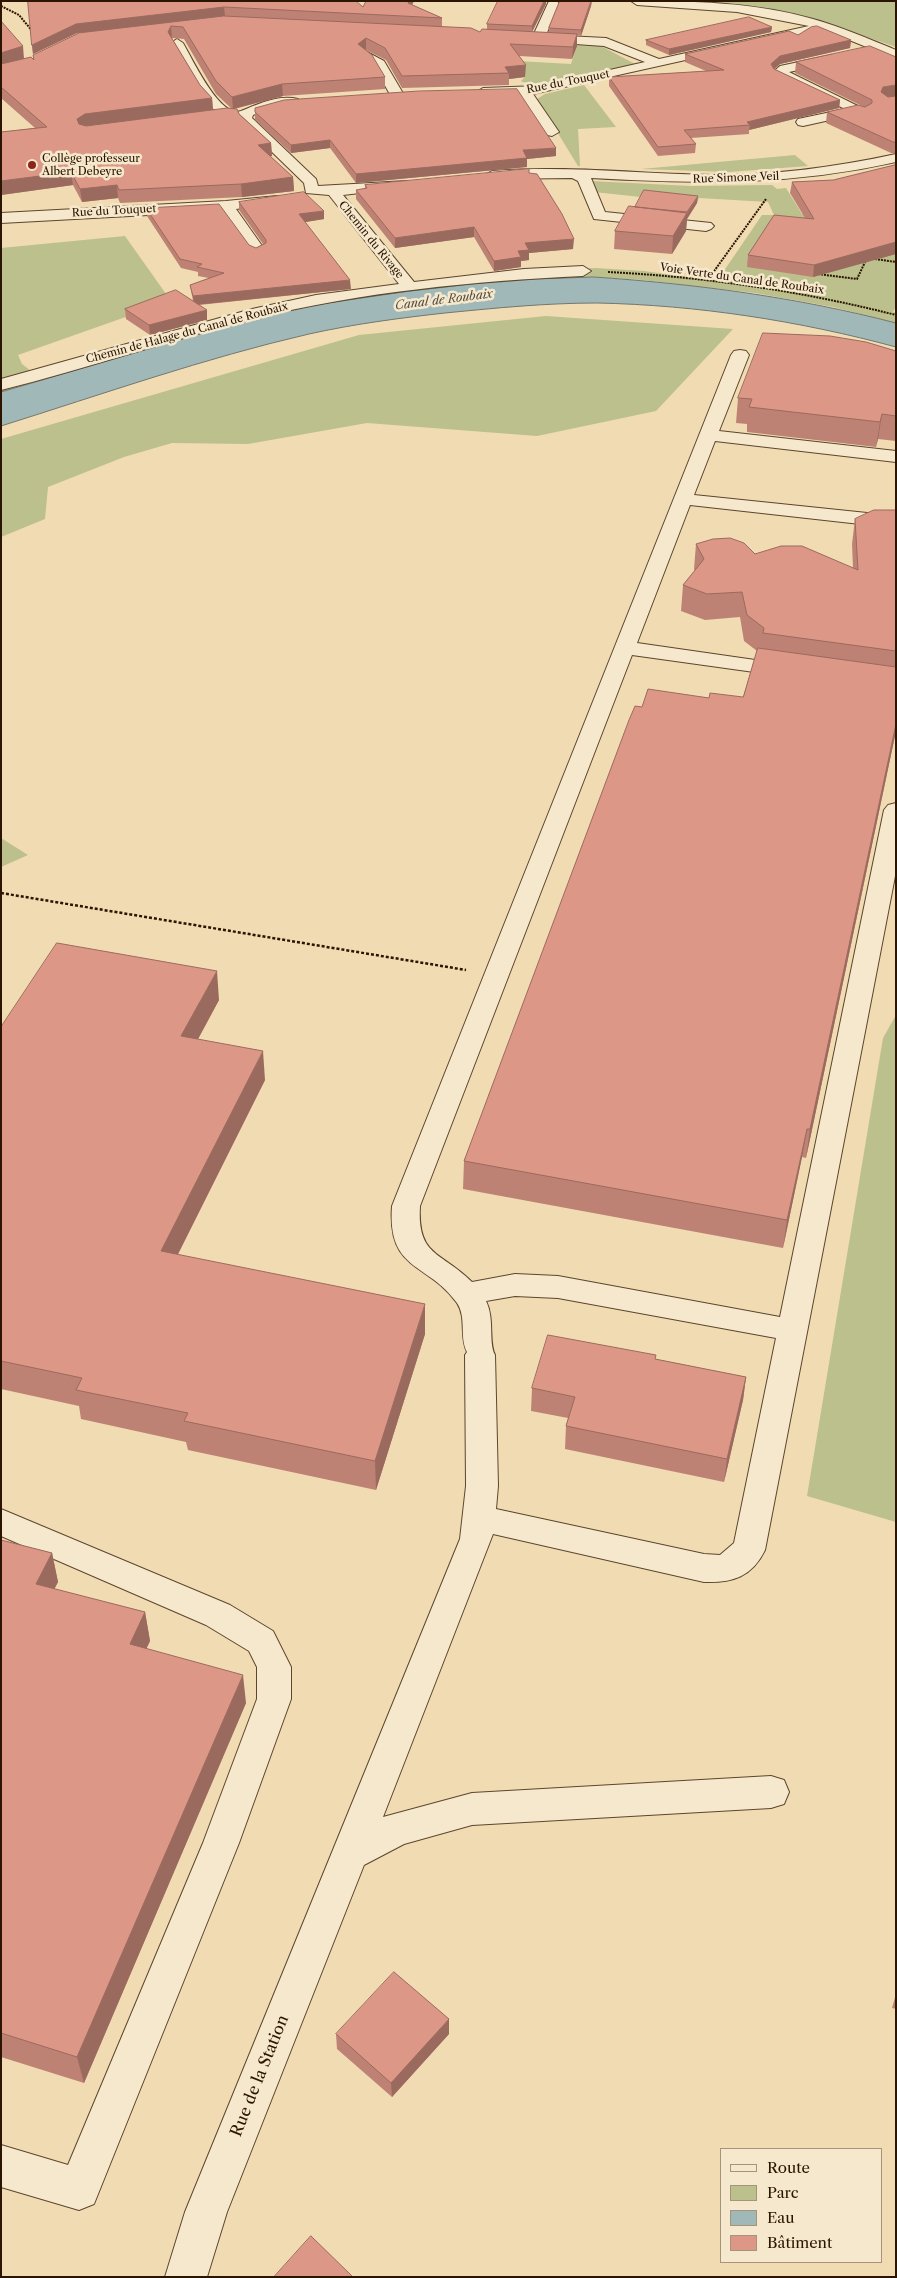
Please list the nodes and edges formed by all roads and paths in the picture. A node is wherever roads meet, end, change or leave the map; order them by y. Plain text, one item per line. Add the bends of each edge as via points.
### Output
1 (637, 1) edge
2 (553, 4) dead end
3 (1, 6) edge
4 (825, 28) junction
5 (38, 38) edge
6 (177, 43) edge
7 (880, 48) junction
8 (860, 53) edge
9 (896, 55) edge
10 (366, 56) edge
11 (841, 57) edge
12 (659, 63) junction
13 (465, 92) edge
14 (525, 92) junction
15 (411, 94) edge
16 (396, 95) junction
17 (378, 96) edge
18 (302, 101) edge
19 (228, 114) junction
20 (245, 116) junction
21 (209, 117) edge
22 (804, 122) edge
23 (552, 132) dead end
24 (896, 158) edge
25 (574, 172) junction
26 (482, 176) edge
27 (413, 183) edge
28 (311, 190) junction
29 (335, 191) junction
30 (767, 198) dead end
31 (226, 206) junction
32 (1, 218) edge
33 (706, 226) dead end
34 (257, 250) edge
35 (879, 251) edge
36 (874, 259) junction
37 (896, 262) edge
38 (584, 271) joint
39 (817, 274) edge
40 (707, 281) junction
41 (410, 287) junction
42 (896, 315) edge
43 (740, 355) dead end
44 (1, 385) edge
45 (708, 435) junction
46 (896, 457) edge
47 (683, 499) junction
48 (896, 522) edge
49 (626, 648) junction
50 (809, 674) edge
51 (896, 810) edge
52 (1, 893) edge
53 (496, 975) junction
54 (466, 1294) junction
55 (792, 1330) junction
56 (480, 1518) junction
57 (1, 1522) edge
58 (771, 1792) dead end
59 (344, 1866) junction
60 (1, 2166) edge
61 (186, 2277) edge

1 - 4 street via 725,7 796,18
2 - 12 street via 534,38 606,42
3 - 5 path via 19,16
4 - 7 street
4 - 12 street, Rue du Touquet via 802,30
6 - 19 street via 210,97
7 - 8 street
7 - 9 street
10 - 16 street via 379,64
11 - 22 street via 779,73 860,111
12 - 14 street, Rue du Touquet
13 - 14 street, Rue du Touquet
14 - 23 street
15 - 16 street
16 - 17 street
18 - 20 street via 260,107
19 - 20 street
19 - 21 street
20 - 28 street via 249,125 311,182
24 - 25 street, Rue Simone Veil via 814,174 750,179
25 - 26 street, Rue Simone Veil
25 - 33 street via 584,179 599,216
27 - 29 street
28 - 29 street
28 - 31 street, Rue du Touquet via 286,199
29 - 41 street, Chemin du Rivage via 337,198
30 - 40 path
31 - 32 street, Rue du Touquet
31 - 34 street
35 - 36 path
36 - 37 path
36 - 39 path via 865,260 857,279
38 - 40 path, Voie Verte du Canal de Roubaix
38 - 41 street, Chemin de Halage du Canal de Roubaix via 524,274
40 - 42 path, Voie Verte du Canal de Roubaix via 814,296
41 - 44 street, Chemin de Halage du Canal de Roubaix via 271,309
43 - 45 street
45 - 46 street
45 - 47 street
47 - 48 street
47 - 49 street
49 - 50 street
49 - 53 street
51 - 55 street
52 - 53 path
53 - 54 street via 406,1206 404,1219 408,1243 417,1254
54 - 55 street via 515,1285 558,1287
54 - 56 street, Rue de la Station via 475,1310 479,1350
55 - 56 street via 749,1550 726,1569 704,1568
56 - 59 street, Rue de la Station via 469,1561
57 - 60 street via 218,1615 261,1641 274,1667 274,1700 221,1843 79,2188
58 - 59 street via 472,1809 396,1829
59 - 61 street, Rue de la Station via 206,2212

